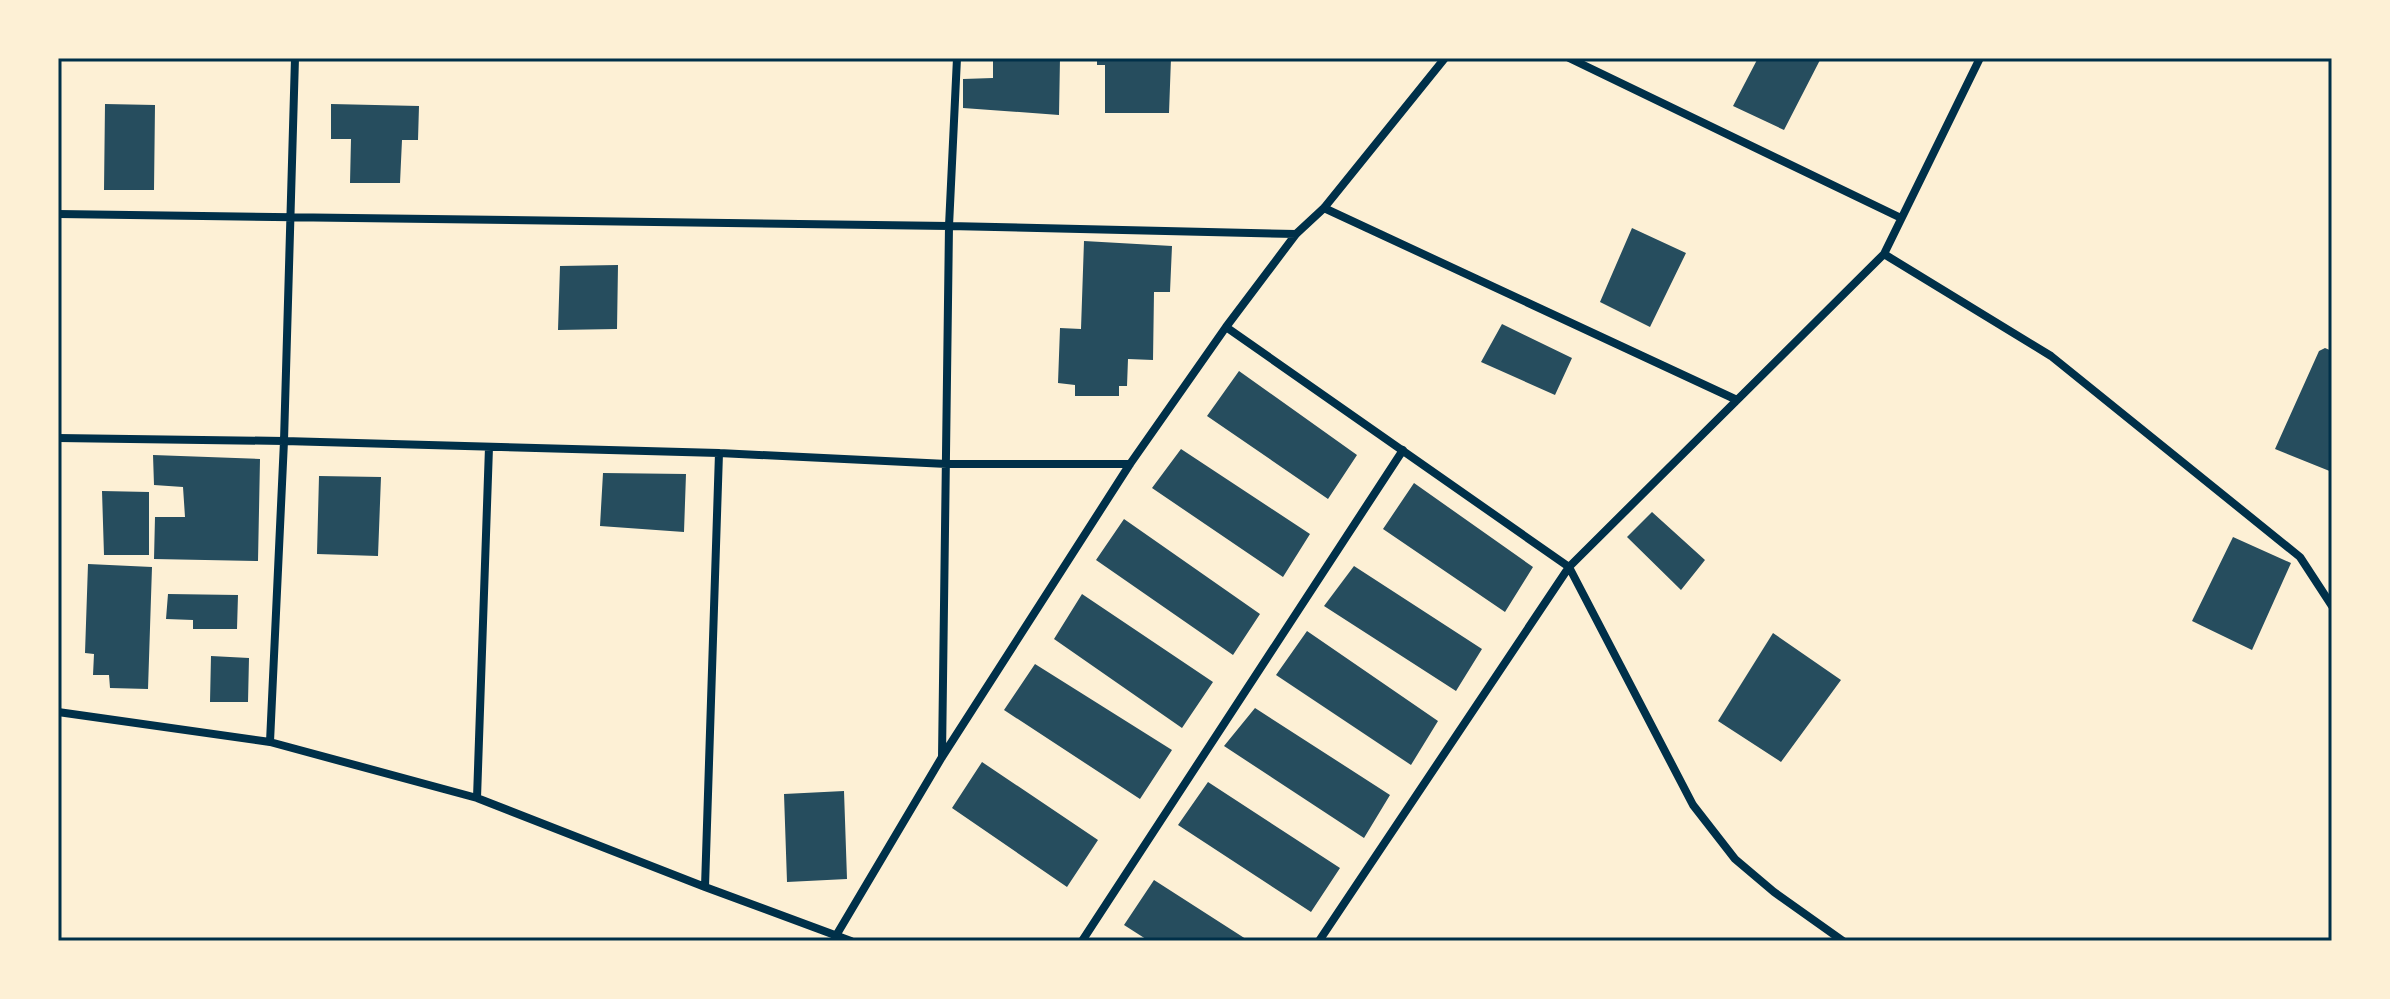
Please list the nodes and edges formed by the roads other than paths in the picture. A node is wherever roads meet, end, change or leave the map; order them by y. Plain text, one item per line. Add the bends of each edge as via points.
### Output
1 (295, 58) edge
2 (957, 58) edge
3 (1445, 58) edge
4 (1569, 58) edge
5 (1980, 58) edge
6 (1324, 208) junction
7 (58, 214) edge
8 (291, 216) junction
9 (1901, 218) junction
10 (949, 226) junction
11 (1296, 234) junction
12 (1884, 254) junction
13 (1226, 327) junction
14 (1737, 400) junction
15 (58, 438) edge
16 (284, 441) junction
17 (489, 447) junction
18 (1403, 450) junction
19 (719, 453) junction
20 (947, 464) junction
21 (1130, 464) junction
22 (1569, 567) junction
23 (2332, 606) edge
24 (58, 712) edge
25 (270, 742) junction
26 (942, 757) junction
27 (477, 798) junction
28 (705, 887) junction
29 (837, 934) junction
30 (851, 941) edge
31 (1082, 941) edge
32 (1319, 941) edge
33 (1843, 941) edge

1 - 8 street
2 - 10 street
3 - 6 street
4 - 9 street
5 - 9 street
6 - 11 street
6 - 14 street
7 - 8 street
8 - 10 street
8 - 16 street
9 - 12 street
10 - 11 street
10 - 20 street
11 - 13 street
12 - 14 street
12 - 23 street via 2051,356 2300,557
13 - 18 street
13 - 21 street
14 - 22 street
15 - 16 street
16 - 17 street
16 - 25 street
17 - 19 street
17 - 27 street
18 - 22 street
18 - 31 street
19 - 20 street
19 - 28 street
20 - 21 street
20 - 26 street
21 - 26 street
22 - 32 street
22 - 33 street via 1693,805 1735,859
24 - 25 street
25 - 27 street
26 - 29 street
27 - 28 street
28 - 29 street
29 - 30 street

